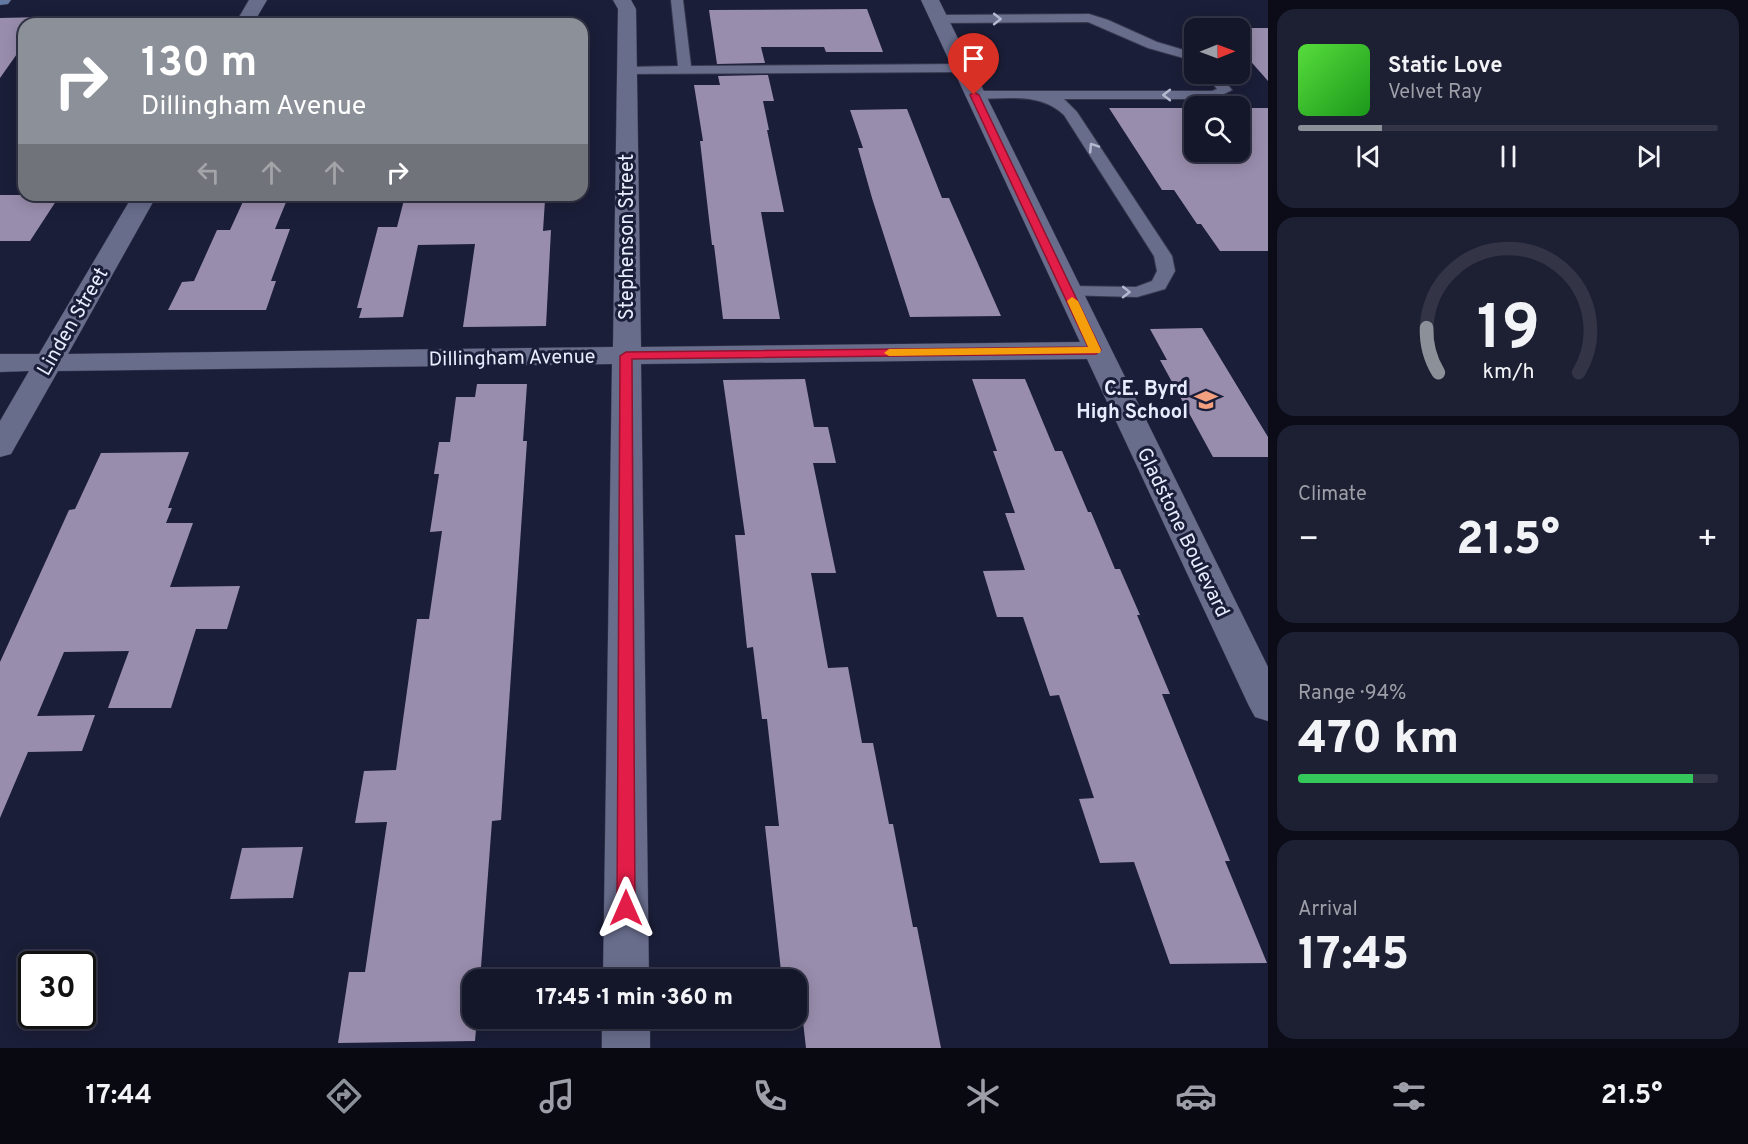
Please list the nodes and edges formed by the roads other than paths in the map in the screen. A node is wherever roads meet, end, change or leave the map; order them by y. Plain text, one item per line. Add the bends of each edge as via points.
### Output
1 (258, 0) edge
2 (622, 0) edge
3 (677, 0) edge
4 (934, 9) edge
5 (248, 18) edge
6 (1184, 54) edge
7 (962, 68) junction
8 (685, 70) junction
9 (626, 71) junction
10 (1220, 84) edge
11 (974, 95) junction
12 (1041, 95) junction
13 (142, 201) edge
14 (1068, 291) junction
15 (1096, 350) junction
16 (626, 356) junction
17 (48, 362) junction
18 (0, 363) edge
19 (0, 447) edge
20 (1268, 706) edge
21 (626, 969) edge
22 (626, 1029) edge
23 (626, 1048) edge

1 - 5 street
2 - 9 street, Stephenson Street via 627,9
3 - 8 lane
4 -> 6 lane via 1089,18 1151,45
4 - 7 street, Gladstone Boulevard
7 - 8 lane
7 - 11 street, Gladstone Boulevard
8 - 9 lane
9 - 16 street, Stephenson Street
10 -> 12 lane via 1225,90 1214,95
11 - 12 lane
11 - 14 street, Gladstone Boulevard
14 -> 12 lane via 1137,292 1159,285 1166,271 1163,256 1070,112 1059,102
13 - 17 street, Linden Street
14 - 15 street, Gladstone Boulevard
15 - 16 street, Dillingham Avenue
15 - 20 street, Gladstone Boulevard
16 - 17 street, Dillingham Avenue
16 - 21 street, Stephenson Street
17 - 18 street, Dillingham Avenue
17 - 19 street, Linden Street
22 - 23 street

